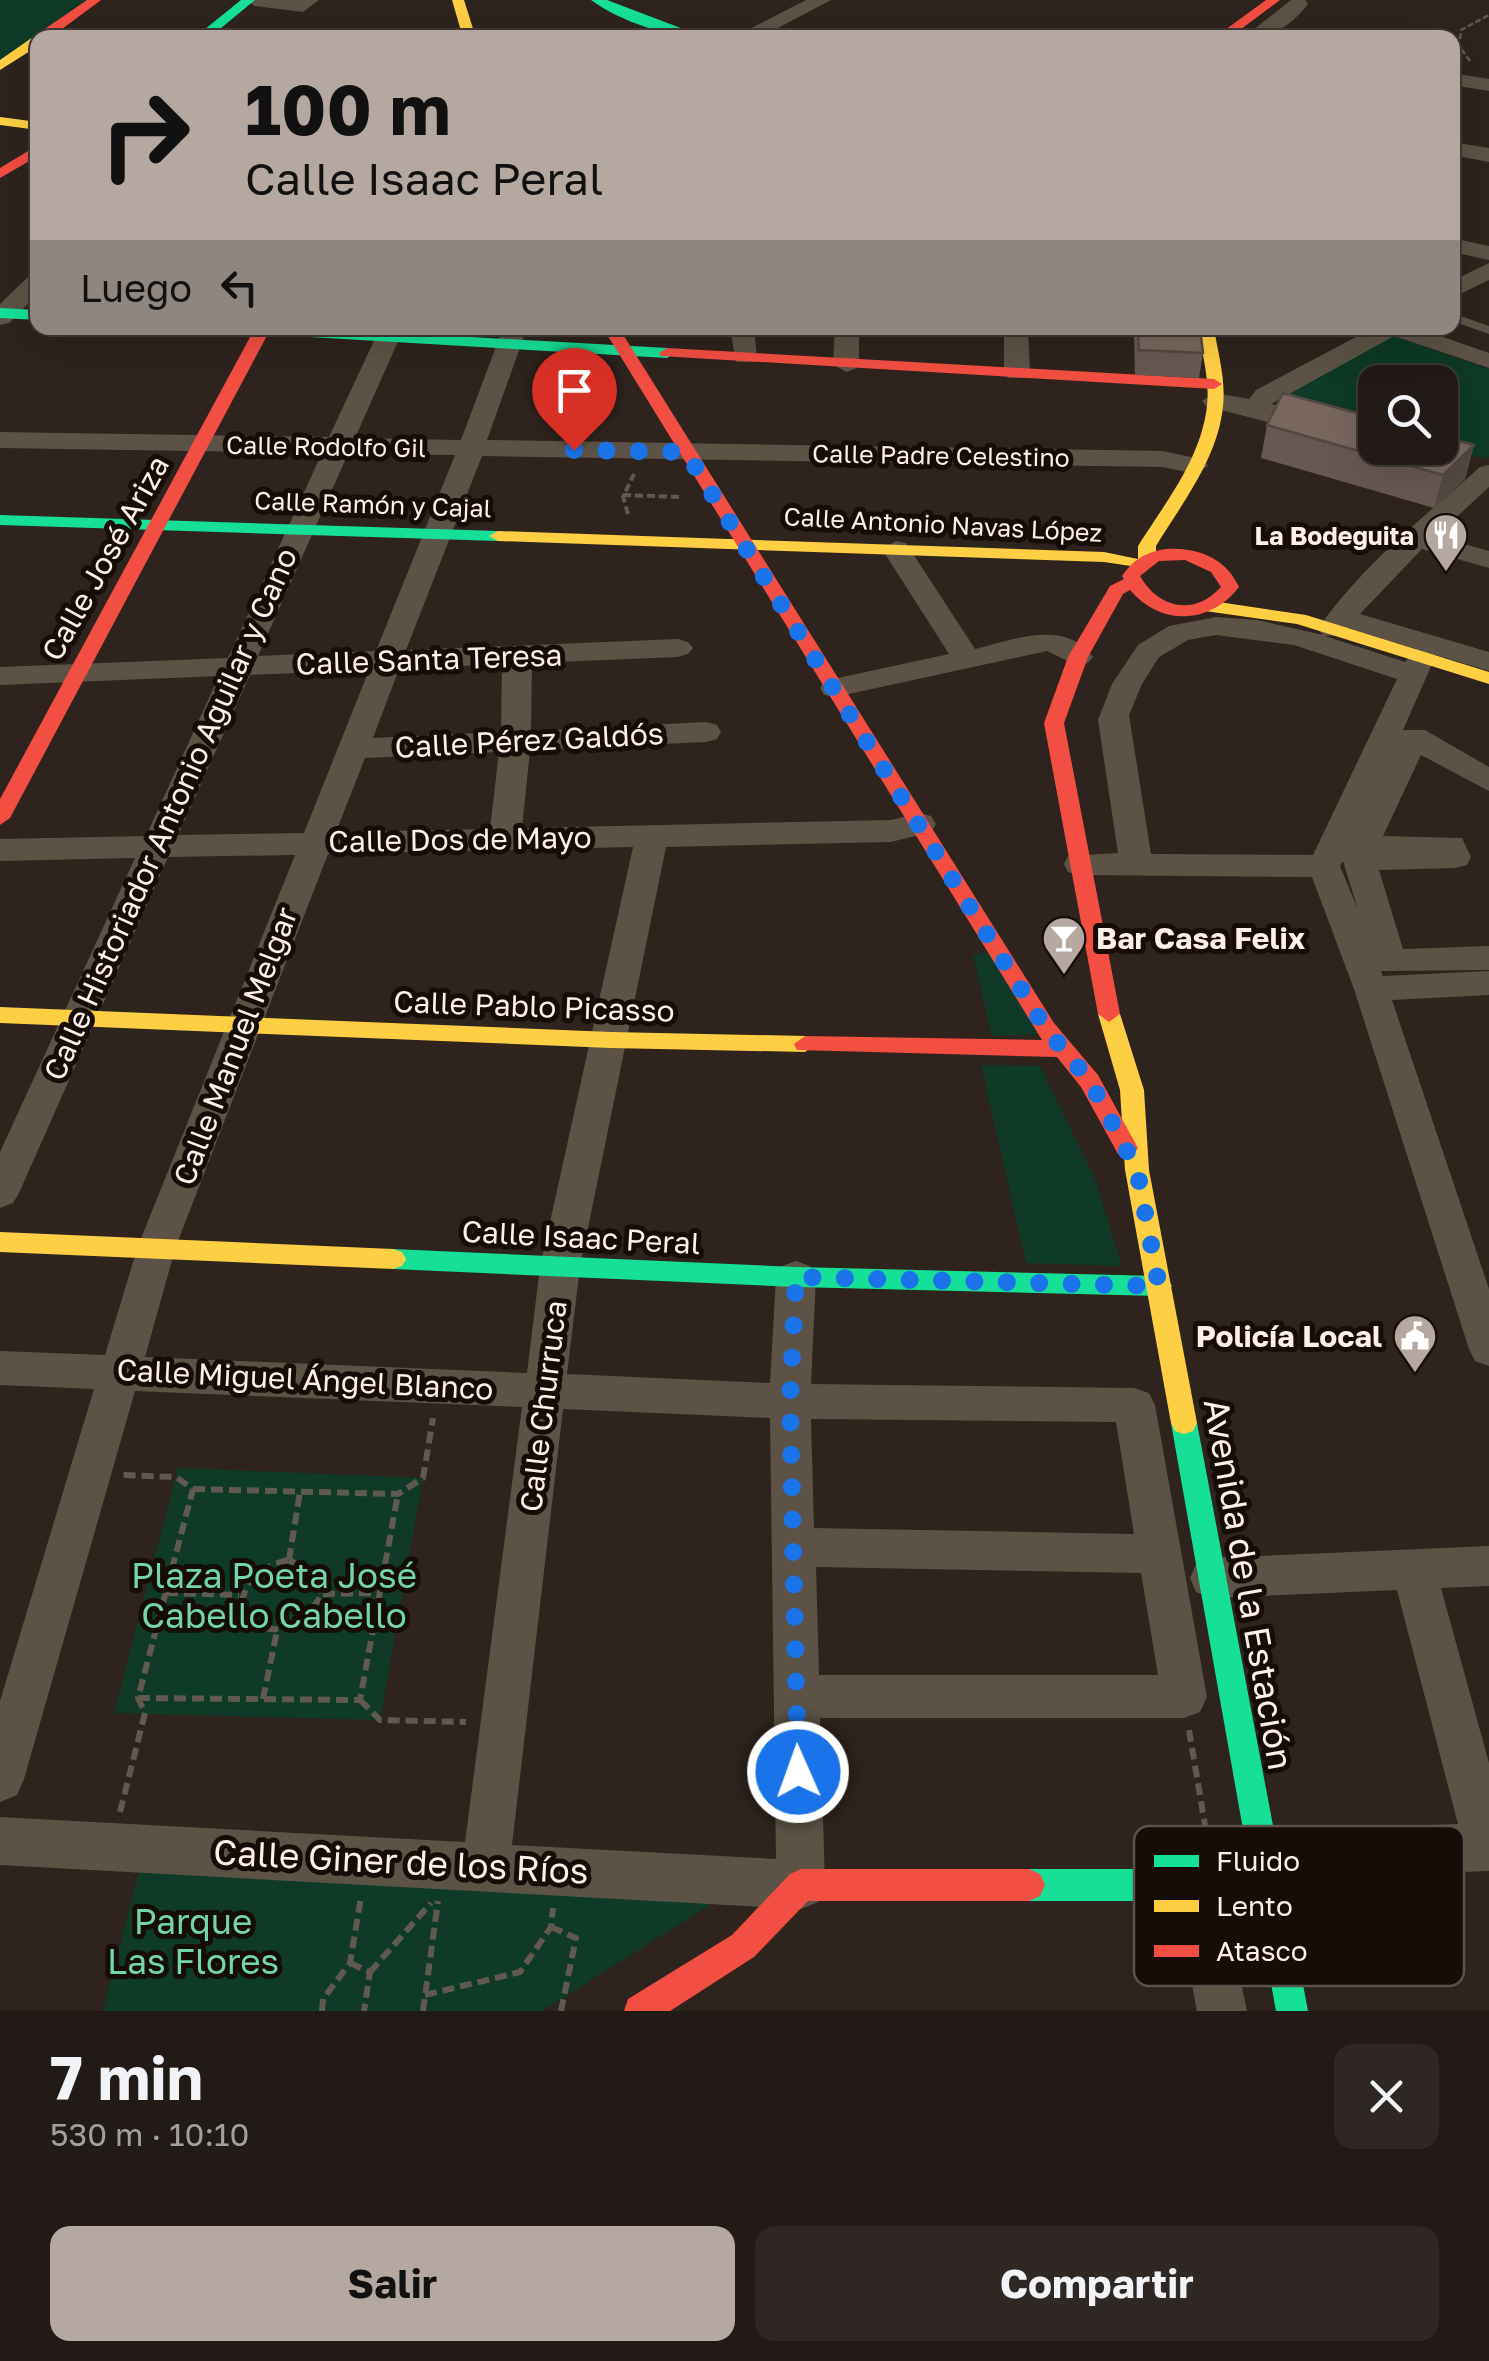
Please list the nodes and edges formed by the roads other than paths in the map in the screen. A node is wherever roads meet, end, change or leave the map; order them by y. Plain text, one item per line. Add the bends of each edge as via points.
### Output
1 (95, 0) edge
2 (252, 0) edge
3 (309, 0) edge
4 (458, 0) edge
5 (597, 0) edge
6 (821, 0) edge
7 (1286, 2) edge
8 (52, 30) edge
9 (211, 30) edge
10 (467, 30) edge
11 (676, 30) edge
12 (759, 30) edge
13 (1236, 30) edge
14 (1265, 30) edge
15 (30, 45) edge
16 (0, 66) edge
17 (1474, 67) road end
18 (1460, 80) edge
19 (1489, 85) edge
20 (0, 122) edge
21 (30, 125) edge
22 (1460, 150) edge
23 (30, 154) edge
24 (1489, 155) edge
25 (0, 174) edge
26 (1460, 248) edge
27 (1489, 253) edge
28 (1489, 270) edge
29 (1460, 286) edge
30 (30, 288) edge
31 (2, 315) edge
32 (30, 315) edge
33 (1460, 320) edge
34 (1489, 330) edge
35 (253, 335) edge
36 (389, 335) edge
37 (512, 335) edge
38 (615, 335) edge
39 (743, 335) edge
40 (847, 335) edge
41 (1016, 335) edge
42 (1207, 335) edge
43 (1379, 335) edge
44 (1413, 335) edge
45 (624, 349) junction
46 (746, 357) junction
47 (1489, 360) edge
48 (846, 364) junction
49 (1017, 373) junction
50 (1214, 392) junction
51 (1256, 408) junction
52 (1358, 437) edge
53 (0, 440) edge
54 (202, 443) junction
55 (336, 447) junction
56 (471, 449) junction
57 (686, 452) junction
58 (1455, 465) edge
59 (1195, 466) junction
60 (1488, 473) edge
61 (0, 520) edge
62 (157, 525) junction
63 (298, 530) junction
64 (437, 534) junction
65 (1416, 539) junction
66 (744, 543) junction
67 (896, 549) junction
68 (1206, 560) junction
69 (1489, 560) edge
70 (1139, 569) junction
71 (1228, 579) junction
72 (1212, 607) junction
73 (1182, 611) junction
74 (1299, 619) junction
75 (1337, 623) junction
76 (1134, 632) dead end
77 (678, 648) dead end
78 (518, 655) junction
79 (966, 658) junction
80 (1090, 658) junction
81 (386, 661) junction
82 (1489, 662) edge
83 (1417, 666) junction
84 (238, 667) junction
85 (76, 674) junction
86 (0, 676) edge
87 (1489, 678) edge
88 (836, 688) junction
89 (1398, 705) junction
90 (706, 732) dead end
91 (516, 740) junction
92 (352, 748) junction
93 (1489, 756) edge
94 (1489, 781) edge
95 (0, 818) edge
96 (920, 824) junction
97 (652, 834) junction
98 (505, 839) junction
99 (315, 842) junction
100 (156, 846) junction
101 (0, 850) edge
102 (1447, 852) dead end
103 (1327, 860) junction
104 (1080, 864) junction
105 (1136, 864) junction
106 (1489, 958) edge
107 (1489, 984) edge
108 (1371, 989) junction
109 (0, 1015) edge
110 (78, 1017) junction
111 (243, 1025) junction
112 (1088, 1031) junction
113 (611, 1040) junction
114 (1137, 1170) junction
115 (0, 1192) edge
116 (0, 1242) edge
117 (157, 1246) junction
118 (560, 1267) junction
119 (796, 1277) junction
120 (1159, 1286) junction
121 (1489, 1349) edge
122 (0, 1368) edge
123 (120, 1370) junction
124 (546, 1390) junction
125 (790, 1400) junction
126 (792, 1548) junction
127 (1161, 1554) junction
128 (1489, 1566) edge
129 (1414, 1570) junction
130 (1212, 1578) junction
131 (795, 1696) junction
132 (0, 1779) edge
133 (1259, 1826) edge
134 (0, 1841) edge
135 (1489, 1847) edge
136 (1464, 1850) edge
137 (486, 1865) junction
138 (801, 1885) junction
139 (1134, 1886) edge
140 (1217, 1986) edge
141 (1288, 1986) edge
142 (640, 2011) edge
143 (1222, 2011) edge
144 (1292, 2011) edge

1 - 8 street
2 - 3 street via 302,6
2 - 9 street
4 - 10 street
5 - 11 street
6 - 12 street
7 - 13 street
7 - 14 street via 1284,18
15 - 16 street
17 - 19 street
18 - 19 street
20 - 21 street
22 - 24 street
23 - 25 street
26 - 27 street
28 - 29 street
30 - 31 street
31 - 32 street
33 - 34 lane
35 - 54 street, Calle José Ariza
36 - 55 street, Calle Historiador Antonio Aguilar y Cano
37 - 45 street
37 - 56 street, Calle Manuel Melgar
38 - 45 street
39 - 46 street
40 - 48 street
41 - 49 street
42 - 50 street
43 - 51 street via 1264,395
44 - 47 street
45 - 46 street
45 - 57 street
46 - 48 street
48 - 49 street
49 - 50 street
50 - 51 street
50 - 59 street via 1212,424
51 - 52 street
53 - 54 street, Calle Rodolfo Gil
54 - 55 street, Calle Rodolfo Gil
54 - 62 street, Calle José Ariza
55 - 56 street, Calle Rodolfo Gil
55 - 63 street, Calle Historiador Antonio Aguilar y Cano
56 - 57 street, Calle Rodolfo Gil
56 - 64 street, Calle Manuel Melgar
57 - 59 street, Calle Padre Celestino via 1163,459
57 - 66 street
58 - 60 street
59 - 68 street via 1188,528
59 - 70 street
60 - 65 street
61 - 62 street, Calle Ramón y Cajal
62 - 63 street, Calle Ramón y Cajal
62 - 85 street, Calle José Ariza
63 - 64 street, Calle Ramón y Cajal
63 - 84 street, Calle Historiador Antonio Aguilar y Cano
64 - 66 street, Calle Ramón y Cajal
64 - 81 street, Calle Manuel Melgar
65 - 69 street
65 - 75 street
66 - 67 street, Calle Antonio Navas López
66 - 88 street
67 - 70 street, Calle Antonio Navas López via 1104,557
67 - 79 street
68 - 70 street via 1182,554
68 - 71 street
70 - 73 street via 1143,598
70 - 80 street via 1116,590
71 - 72 street via 1228,595
71 - 74 street
72 - 73 street
72 - 74 street
73 - 76 street
74 - 75 street
75 - 82 street
75 - 83 street
77 - 78 street, Calle Santa Teresa
78 - 81 street, Calle Santa Teresa
78 - 91 street
79 - 80 street via 1047,642
79 - 88 street
80 - 104 street, Avenida de la Estación via 1064,768
81 - 84 street, Calle Santa Teresa
81 - 92 street, Calle Manuel Melgar
83 - 87 street
83 - 89 street
83 - 105 street via 1233,625 1164,639 1130,677 1113,720
84 - 85 street, Calle Santa Teresa
84 - 100 street, Calle Historiador Antonio Aguilar y Cano
85 - 86 street, Calle Santa Teresa
85 - 95 street, Calle José Ariza
88 - 96 street
89 - 93 street
89 - 103 street
90 - 91 street, Calle Pérez Galdós
91 - 92 street, Calle Pérez Galdós
91 - 98 street
92 - 99 street, Calle Manuel Melgar
94 - 106 street via 1414,737 1362,846 1451,846 1456,857 1358,860 1390,961
96 - 97 street, Calle Dos de Mayo via 891,831
96 - 112 street via 1046,1029
97 - 98 street, Calle Dos de Mayo
97 - 113 street, Calle Churruca
98 - 99 street, Calle Dos de Mayo
99 - 100 street, Calle Dos de Mayo
99 - 111 street, Calle Manuel Melgar
100 - 101 street, Calle Dos de Mayo
100 - 110 street, Calle Historiador Antonio Aguilar y Cano
102 - 103 lane
103 - 105 street
103 - 108 street
104 - 105 street
104 - 112 street, Avenida de la Estación
107 - 108 street
108 - 121 street
109 - 110 street, Calle Pablo Picasso
110 - 111 street, Calle Pablo Picasso
110 - 115 street, Calle Historiador Antonio Aguilar y Cano
111 - 113 street, Calle Pablo Picasso
111 - 117 street, Calle Manuel Melgar
112 - 113 street, Calle Pablo Picasso
112 - 114 street, Avenida de la Estación via 1090,1081
112 - 114 street, Avenida de la Estación via 1120,1036 1139,1133
113 - 118 street, Calle Churruca
114 - 120 street, Avenida de la Estación
116 - 117 street, Calle Isaac Peral
117 - 118 street, Calle Isaac Peral
117 - 123 street, Calle Manuel Melgar
118 - 119 street, Calle Isaac Peral
118 - 124 street, Calle Churruca
119 - 120 street, Calle Isaac Peral
119 - 125 street
120 - 130 street, Avenida de la Estación
122 - 123 street, Calle Miguel Ángel Blanco
123 - 124 street, Calle Miguel Ángel Blanco
123 - 132 street, Calle Manuel Melgar
124 - 125 street, Calle Miguel Ángel Blanco
124 - 137 street, Calle Churruca
125 - 126 street
125 - 127 street, Calle Miguel Ángel Blanco via 1134,1406
126 - 127 street
126 - 131 street
127 - 131 street via 1184,1697
128 - 129 street
129 - 130 street
129 - 135 street
130 - 133 street, Avenida de la Estación
131 - 138 street
134 - 137 street, Calle Giner de los Ríos
135 - 136 street
137 - 138 street, Calle Giner de los Ríos
138 - 139 street
138 - 142 street via 743,1946
140 - 143 street
141 - 144 street, Avenida de la Estación

